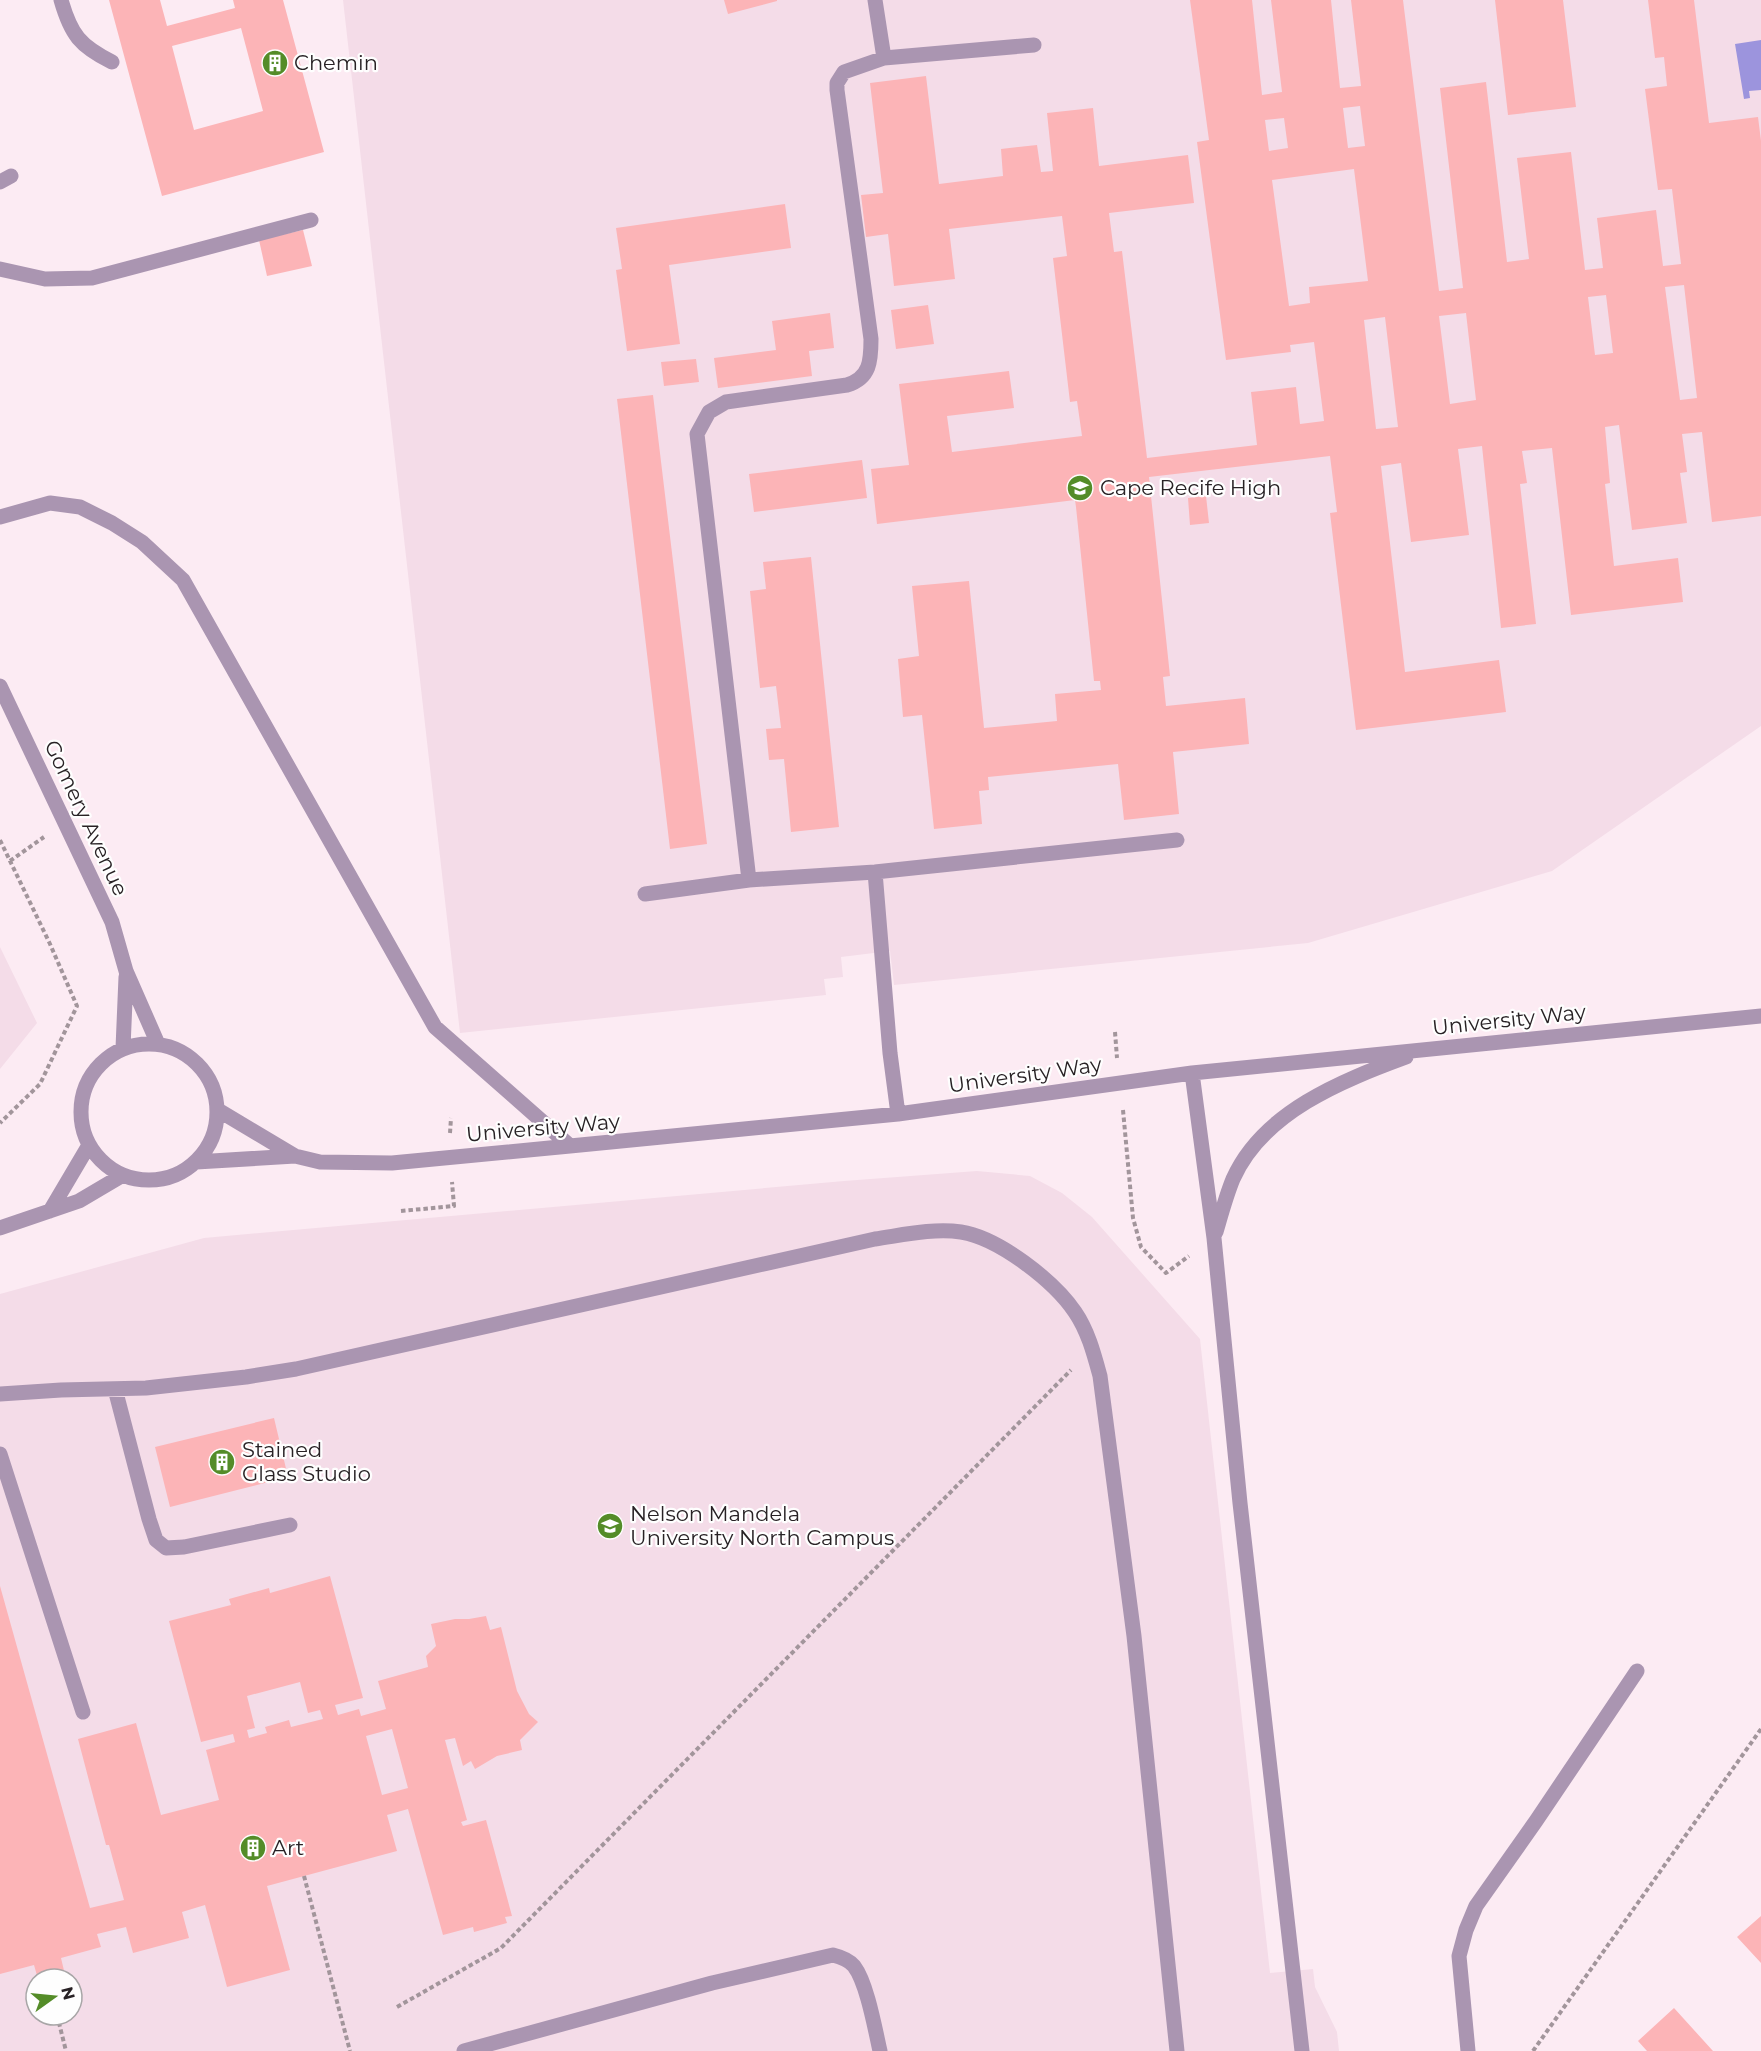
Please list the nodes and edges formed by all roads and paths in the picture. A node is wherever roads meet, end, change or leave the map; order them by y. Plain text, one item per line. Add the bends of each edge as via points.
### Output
1 (61, 0) edge
2 (874, 0) edge
3 (1034, 45) dead end
4 (884, 58) junction
5 (112, 63) dead end
6 (311, 220) dead end
7 (0, 269) edge
8 (0, 517) edge
9 (0, 686) edge
10 (65, 823) junction
11 (0, 840) edge
12 (1177, 840) dead end
13 (10, 861) junction
14 (875, 872) junction
15 (749, 880) junction
16 (645, 894) dead end
17 (126, 971) junction
18 (1761, 1016) edge
19 (1115, 1032) dead end
20 (158, 1044) junction
21 (123, 1048) junction
22 (1429, 1049) junction
23 (1192, 1073) junction
24 (1119, 1083) junction
25 (218, 1110) junction
26 (898, 1114) junction
27 (0, 1123) edge
28 (89, 1145) junction
29 (570, 1146) junction
30 (295, 1156) junction
31 (196, 1162) junction
32 (123, 1176) junction
33 (50, 1211) junction
34 (0, 1228) edge
35 (1214, 1238) junction
36 (1092, 1348) junction
37 (115, 1389) junction
38 (0, 1394) edge
39 (0, 1454) edge
40 (290, 1525) dead end
41 (1637, 1671) dead end
42 (83, 1712) dead end
43 (1761, 1730) edge
44 (304, 1876) dead end
45 (398, 2007) dead end
46 (60, 2027) edge
47 (66, 2051) edge
48 (350, 2051) edge
49 (464, 2051) edge
50 (880, 2051) edge
51 (1177, 2051) edge
52 (1302, 2051) edge
53 (1468, 2051) edge
54 (1533, 2051) edge

1 - 5 street via 75,36 93,53
2 - 4 street
3 - 4 street
4 - 15 street via 844,72 837,83 872,339 866,372 847,385 726,402 709,412 697,434
6 - 7 street via 93,278 45,279
8 - 29 street via 50,503 80,507 142,542 183,580 435,1027
9 - 10 street, Gomery Avenue
10 - 13 path
10 - 17 street, Gomery Avenue via 112,922
11 - 13 path
12 - 14 street
13 - 27 path via 77,1006 40,1084
14 - 15 street
14 - 26 street
15 - 16 street
17 - 20 street, Gomery Avenue
17 - 21 street, Gomery Avenue
18 - 22 street, University Way
19 - 24 path
20 - 21 street
20 - 25 street via 177,1049 206,1073
21 - 28 street via 104,1060 90,1078 81,1100 82,1123
22 - 23 street, University Way
22 - 35 street via 1339,1085 1276,1122 1234,1178
23 - 24 street, University Way
23 - 35 street
24 - 26 street, University Way
24 - 35 path via 1132,1218 1142,1247 1166,1273
25 - 30 street, University Way
25 - 31 street via 209,1147
26 - 29 street, University Way
28 - 32 street via 103,1163
28 - 33 street
29 - 30 street, University Way via 375,1163 320,1162
30 - 31 street, University Way
31 - 32 street via 162,1179
32 - 33 street via 92,1195
33 - 34 street
35 - 52 street
36 - 37 street via 1075,1312 1051,1284 1022,1261 983,1238 941,1231 875,1239 296,1369
36 - 45 path via 501,1948
36 - 51 street via 1104,1403 1134,1636
37 - 38 street
37 - 40 street via 149,1519 160,1544 184,1548
39 - 42 street
41 - 53 street via 1476,1906 1459,1956
43 - 54 path
44 - 48 path
46 - 47 path
49 - 50 street via 712,1983 833,1955 854,1966

